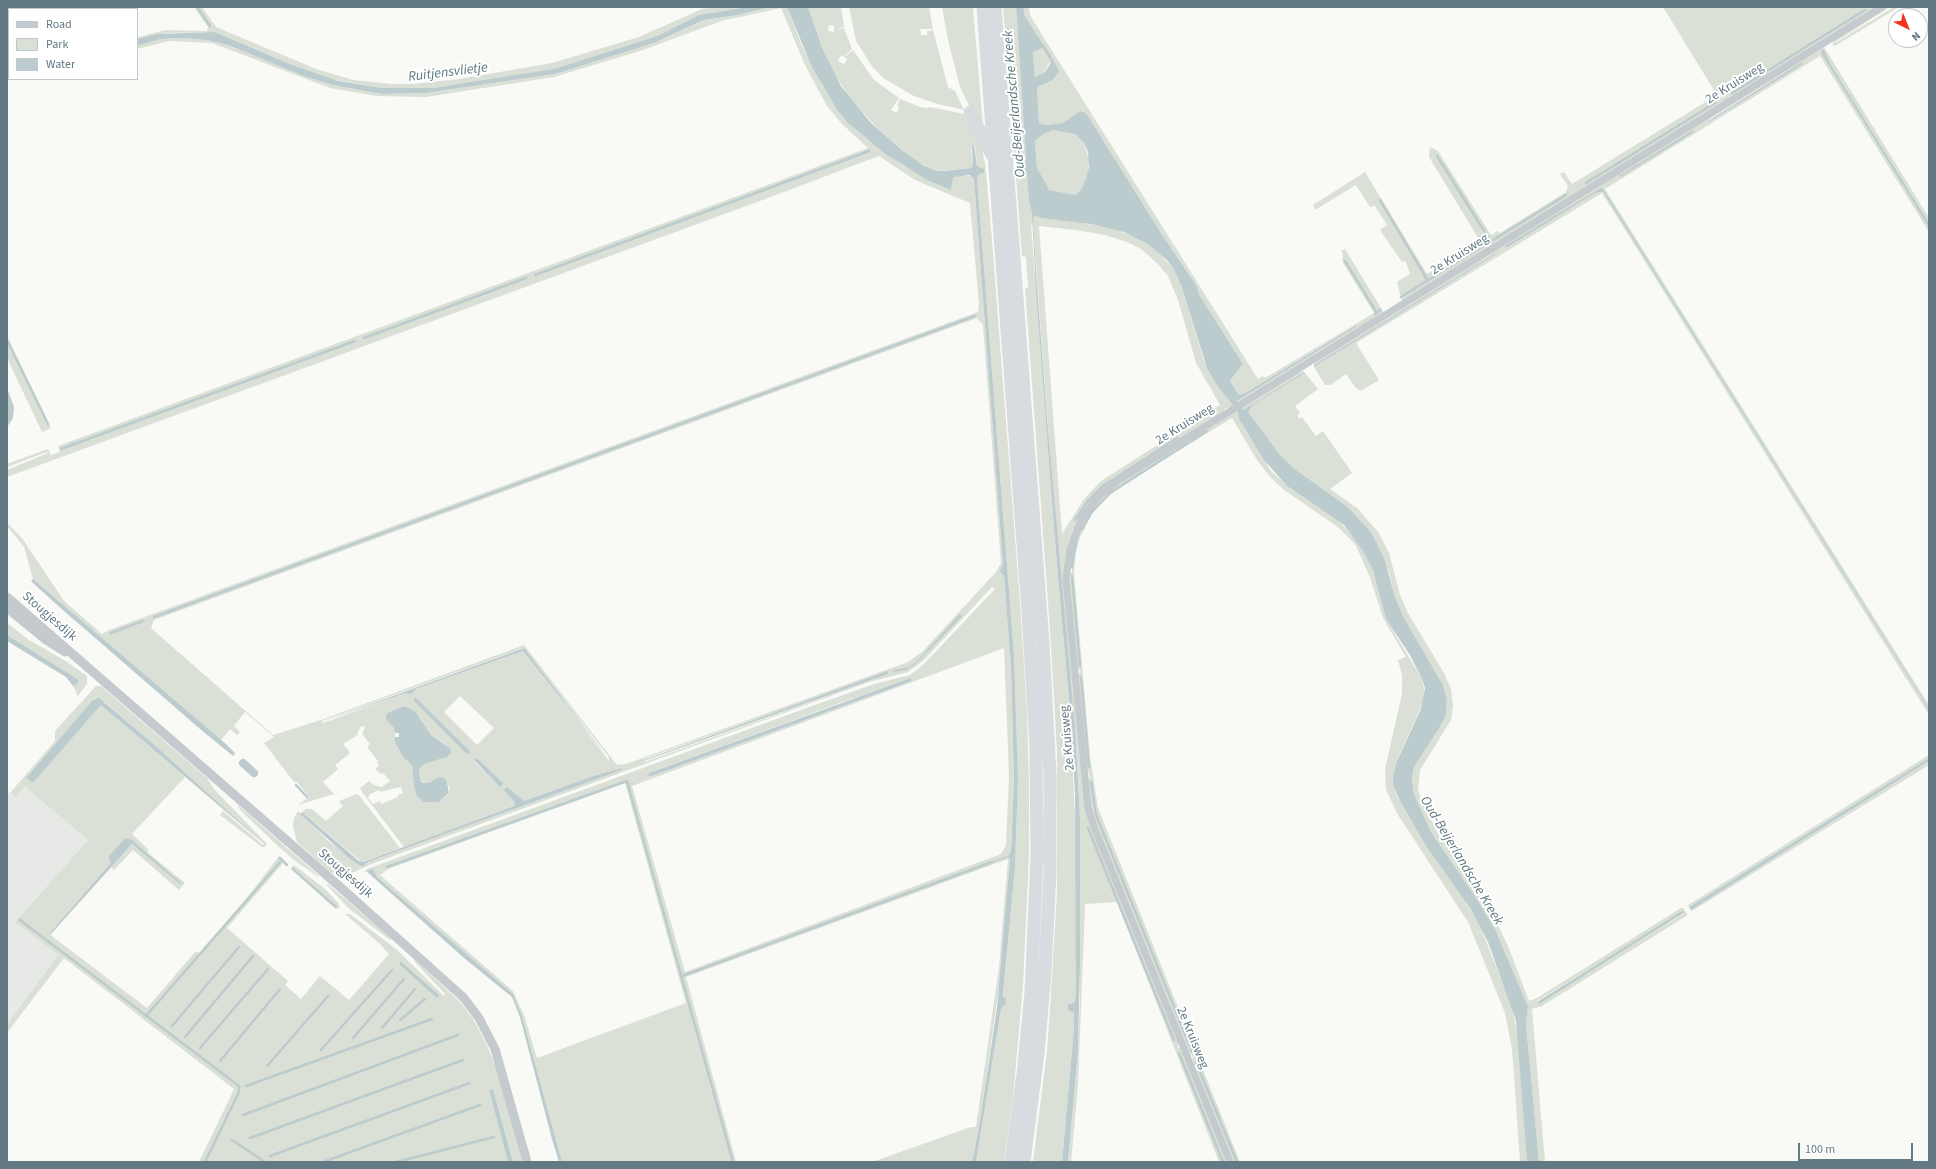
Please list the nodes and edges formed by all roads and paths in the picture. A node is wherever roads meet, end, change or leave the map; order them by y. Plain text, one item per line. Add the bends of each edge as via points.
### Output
1 (983, 7) edge
2 (995, 7) edge
3 (1882, 7) edge
4 (970, 112) dead end
5 (994, 159) junction
6 (7, 597) edge
7 (7, 608) edge
8 (73, 656) junction
9 (527, 1162) edge
10 (1011, 1162) edge
11 (1024, 1162) edge
12 (1230, 1162) edge

1 - 5 highway
2 - 11 highway via 1043,643 1050,774 1050,872 1045,972 1038,1060
3 - 12 street, 2e Kruisweg via 1123,477 1104,492 1088,510 1077,529 1070,550 1066,576 1085,786 1090,815
4 - 5 highway
5 - 10 highway via 1034,704 1037,801 1031,993
6 - 8 street, Stougjesdijk
7 - 8 street, Stougjesdijk via 46,640
8 - 9 street, Stougjesdijk via 433,968 467,1002 486,1030 498,1056

